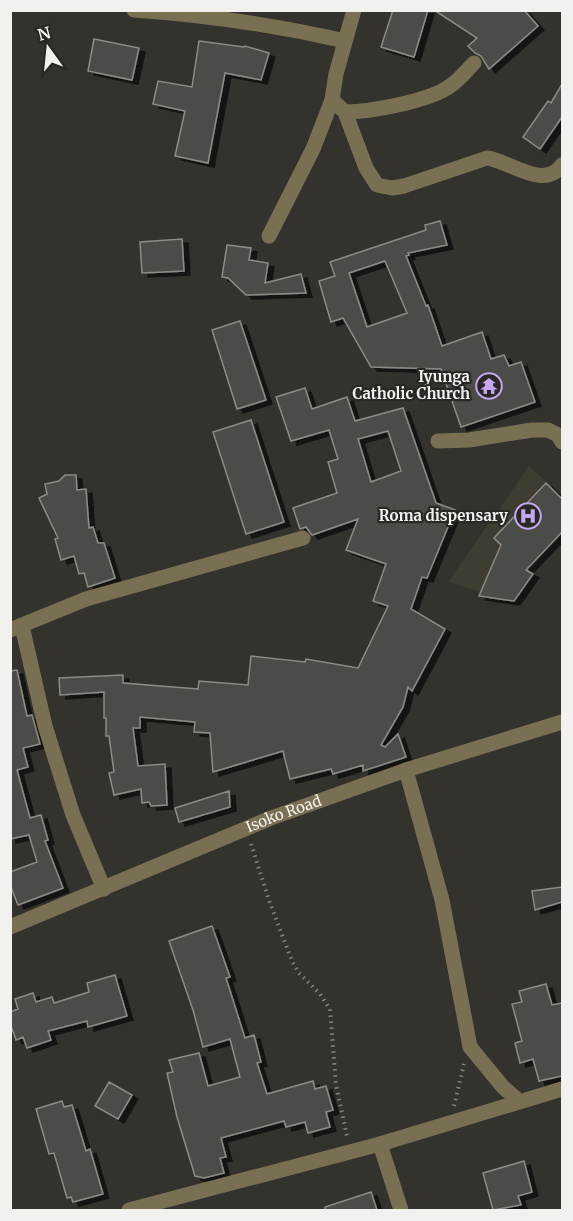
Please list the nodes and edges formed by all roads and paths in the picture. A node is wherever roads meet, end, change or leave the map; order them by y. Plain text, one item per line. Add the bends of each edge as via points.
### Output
1 (134, 10) edge
2 (354, 10) edge
3 (345, 41) junction
4 (474, 63) dead end
5 (332, 100) junction
6 (345, 112) junction
7 (562, 165) edge
8 (269, 236) dead end
9 (438, 441) dead end
10 (562, 442) edge
11 (303, 538) dead end
12 (16, 628) edge
13 (562, 722) edge
14 (406, 770) junction
15 (244, 829) junction
16 (104, 889) junction
17 (10, 927) edge
18 (470, 1047) junction
19 (562, 1089) edge
20 (519, 1101) junction
21 (450, 1121) junction
22 (380, 1144) junction
23 (351, 1151) junction
24 (129, 1210) edge
25 (401, 1210) edge

1 - 3 street via 289,28
2 - 3 street
3 - 5 street
4 - 6 street via 449,87 432,95
5 - 6 street
5 - 8 street
6 - 7 street via 376,185 404,186 487,158 540,176 554,173
9 - 10 street via 469,441 548,430
11 - 12 street via 86,599
12 - 16 street via 73,815
13 - 14 street, Isoko Road
14 - 15 street, Isoko Road
14 - 18 street via 442,900
15 - 16 street, Isoko Road
15 - 23 path via 292,961 330,1009 336,1085
16 - 17 street, Isoko Road
18 - 20 street
18 - 21 path
19 - 20 street
20 - 21 street
21 - 22 street
22 - 23 street
22 - 25 street
23 - 24 street

